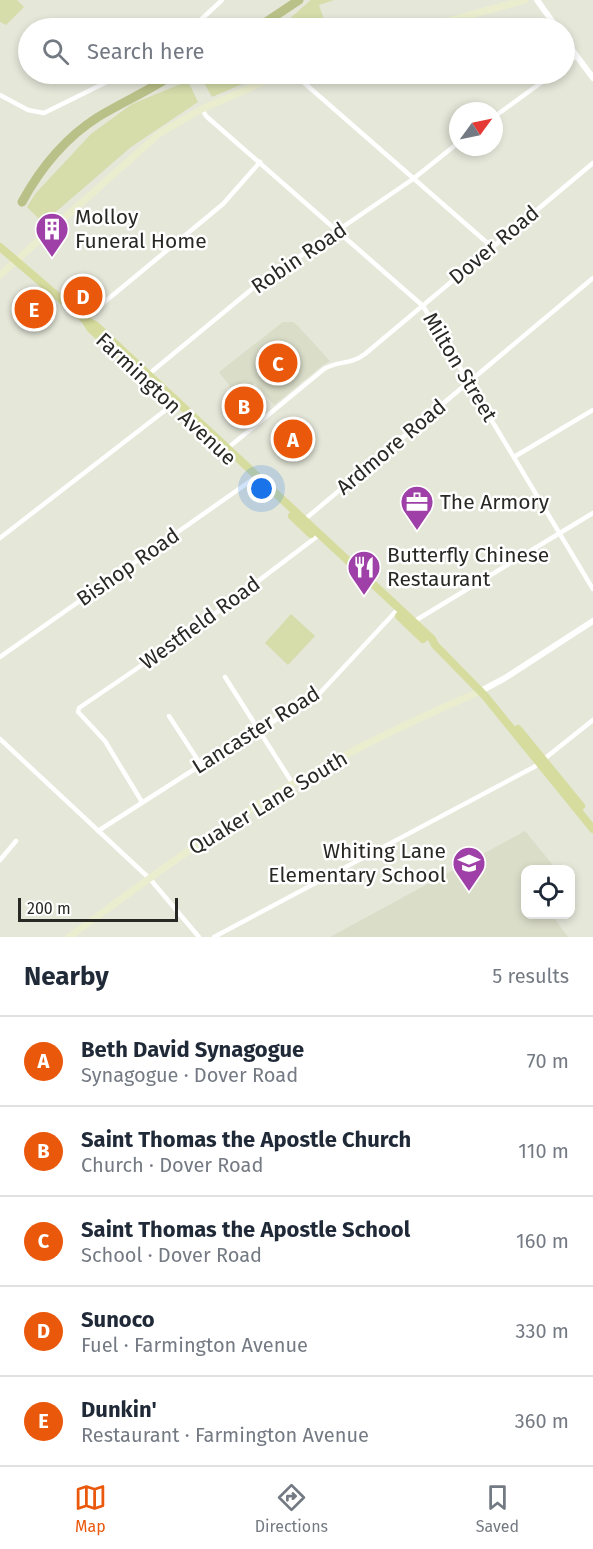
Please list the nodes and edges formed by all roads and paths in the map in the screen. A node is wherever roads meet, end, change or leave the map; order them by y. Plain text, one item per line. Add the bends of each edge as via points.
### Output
1 (222, 0) edge
2 (525, 0) edge
3 (537, 0) edge
4 (203, 18) edge
5 (459, 18) edge
6 (550, 18) edge
7 (575, 53) edge
8 (577, 56) joint
9 (593, 78) edge
10 (103, 84) edge
11 (258, 84) edge
12 (305, 84) edge
13 (539, 84) edge
14 (0, 95) edge
15 (202, 108) junction
16 (503, 110) edge
17 (449, 150) edge
18 (260, 162) junction
19 (593, 163) edge
20 (413, 179) junction
21 (339, 231) junction
22 (0, 247) edge
23 (492, 247) junction
24 (17, 261) junction
25 (0, 275) edge
26 (593, 278) edge
27 (423, 306) junction
28 (84, 319) junction
29 (146, 377) junction
30 (468, 382) junction
31 (174, 403) junction
32 (593, 410) edge
33 (225, 451) junction
34 (514, 457) junction
35 (254, 478) junction
36 (593, 513) edge
37 (302, 522) junction
38 (559, 534) junction
39 (317, 536) junction
40 (0, 538) edge
41 (593, 590) edge
42 (396, 610) junction
43 (593, 621) edge
44 (411, 623) junction
45 (0, 657) edge
46 (225, 677) dead end
47 (481, 691) junction
48 (169, 716) dead end
49 (593, 720) edge
50 (258, 730) junction
51 (0, 740) edge
52 (541, 762) junction
53 (201, 765) junction
54 (293, 784) junction
55 (142, 802) junction
56 (593, 821) edge
57 (593, 829) edge
58 (98, 831) junction
59 (16, 841) dead end
60 (0, 860) edge
61 (150, 879) junction
62 (69, 937) edge
63 (199, 937) edge
64 (214, 937) edge

1 - 4 street
2 - 5 main road
3 - 6 street
7 - 8 street
8 - 9 street
10 - 14 street via 44,113 28,110
11 - 15 main road
12 - 20 street
13 - 16 street
15 - 18 street, Milton Street via 206,116
15 - 24 main road via 150,141
17 - 20 street, Robin Road
18 - 21 street, Milton Street
18 - 28 street via 223,204
19 - 23 street, Dover Road
20 - 21 street, Robin Road
20 - 23 street
21 - 27 street, Milton Street
21 - 29 street, Robin Road via 252,289
22 - 24 main road, Farmington Avenue
23 - 27 street, Dover Road
24 - 25 main road
24 - 28 main road, Farmington Avenue
26 - 30 street, Ardmore Road
27 - 30 street, Milton Street
27 - 33 street, Dover Road via 356,361 324,369
28 - 29 main road, Farmington Avenue via 95,325
29 - 31 main road, Farmington Avenue
30 - 34 street, Milton Street
30 - 37 street, Ardmore Road
31 - 33 main road, Farmington Avenue
31 - 40 street
32 - 34 street
33 - 35 main road, Farmington Avenue
34 - 38 street, Milton Street
35 - 37 main road, Farmington Avenue
35 - 45 street, Bishop Road
36 - 38 street
37 - 39 main road, Farmington Avenue
38 - 41 street, Milton Street
38 - 44 street
39 - 42 main road, Farmington Avenue
39 - 55 street, Westfield Road via 192,631 78,708 105,741
42 - 44 main road, Farmington Avenue
42 - 50 street, Lancaster Road via 319,694
43 - 47 street
44 - 47 main road, Farmington Avenue via 432,639
46 - 50 street
47 - 52 main road, Farmington Avenue
47 - 54 main road, Quaker Lane South via 385,734
48 - 53 street
49 - 52 street
50 - 53 street, Lancaster Road
50 - 54 street
51 - 58 street
52 - 56 main road, Farmington Avenue
52 - 57 main road, Farmington Avenue
52 - 64 street
53 - 55 street, Lancaster Road
54 - 61 main road, Quaker Lane South
55 - 58 street, Lancaster Road
58 - 61 street
59 - 60 street
61 - 62 main road, Quaker Lane South
61 - 63 street

